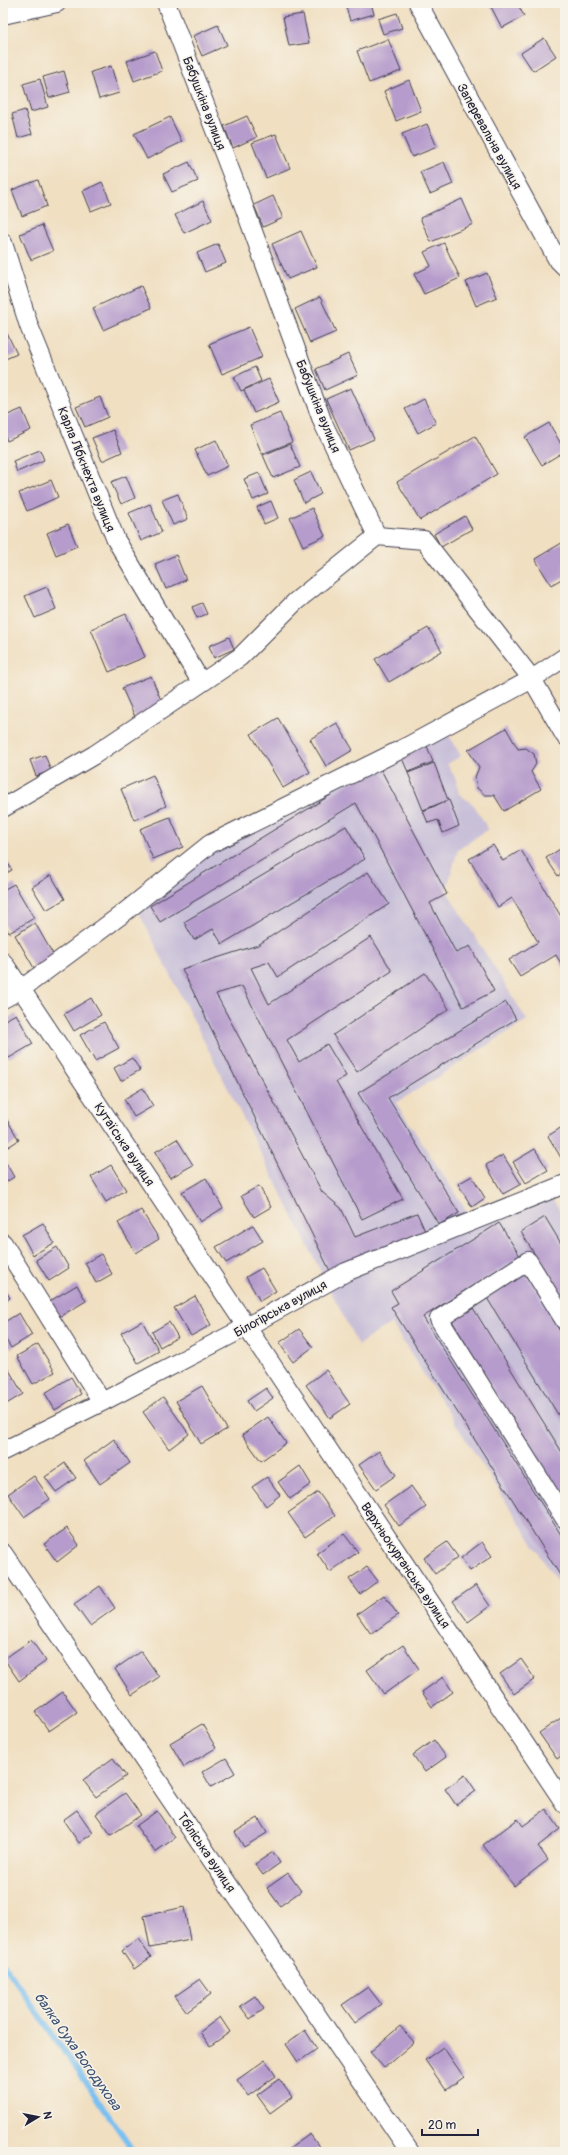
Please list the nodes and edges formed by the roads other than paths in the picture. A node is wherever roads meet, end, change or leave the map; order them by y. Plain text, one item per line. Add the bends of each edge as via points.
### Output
1 (56, 3) edge
2 (166, 3) edge
3 (418, 3) edge
4 (3, 16) edge
5 (3, 243) edge
6 (565, 267) edge
7 (377, 536) junction
8 (565, 657) edge
9 (532, 679) junction
10 (201, 682) junction
11 (565, 736) edge
12 (3, 808) edge
13 (3, 962) edge
14 (20, 990) junction
15 (3, 999) edge
16 (565, 1184) edge
17 (3, 1243) edge
18 (565, 1322) edge
19 (248, 1326) junction
20 (102, 1402) junction
21 (3, 1451) edge
22 (565, 1519) edge
23 (3, 1552) edge
24 (565, 1804) edge
25 (410, 2152) edge

1 - 4 street
2 - 7 street, Бабушкіна вулиця via 323,423
3 - 6 street, Заперевальна вулиця via 557,259
5 - 10 street, Карла Лібкнехта вулиця via 29,326 116,540
7 - 9 street via 424,540
7 - 10 street via 295,602 240,657
8 - 9 street
9 - 11 street
9 - 14 street via 408,746 210,844
10 - 12 street via 94,755
13 - 14 street, Кутаїська вулиця
14 - 15 street
14 - 19 street, Кутаїська вулиця
16 - 19 street, Білогірська вулиця via 346,1272
17 - 20 street
18 - 22 street via 528,1261 439,1319
19 - 20 street, Білогірська вулиця
19 - 24 street, Верхньокурганська вулиця
20 - 21 street, Білогірська вулиця
23 - 25 street, Тбіліська вулиця

